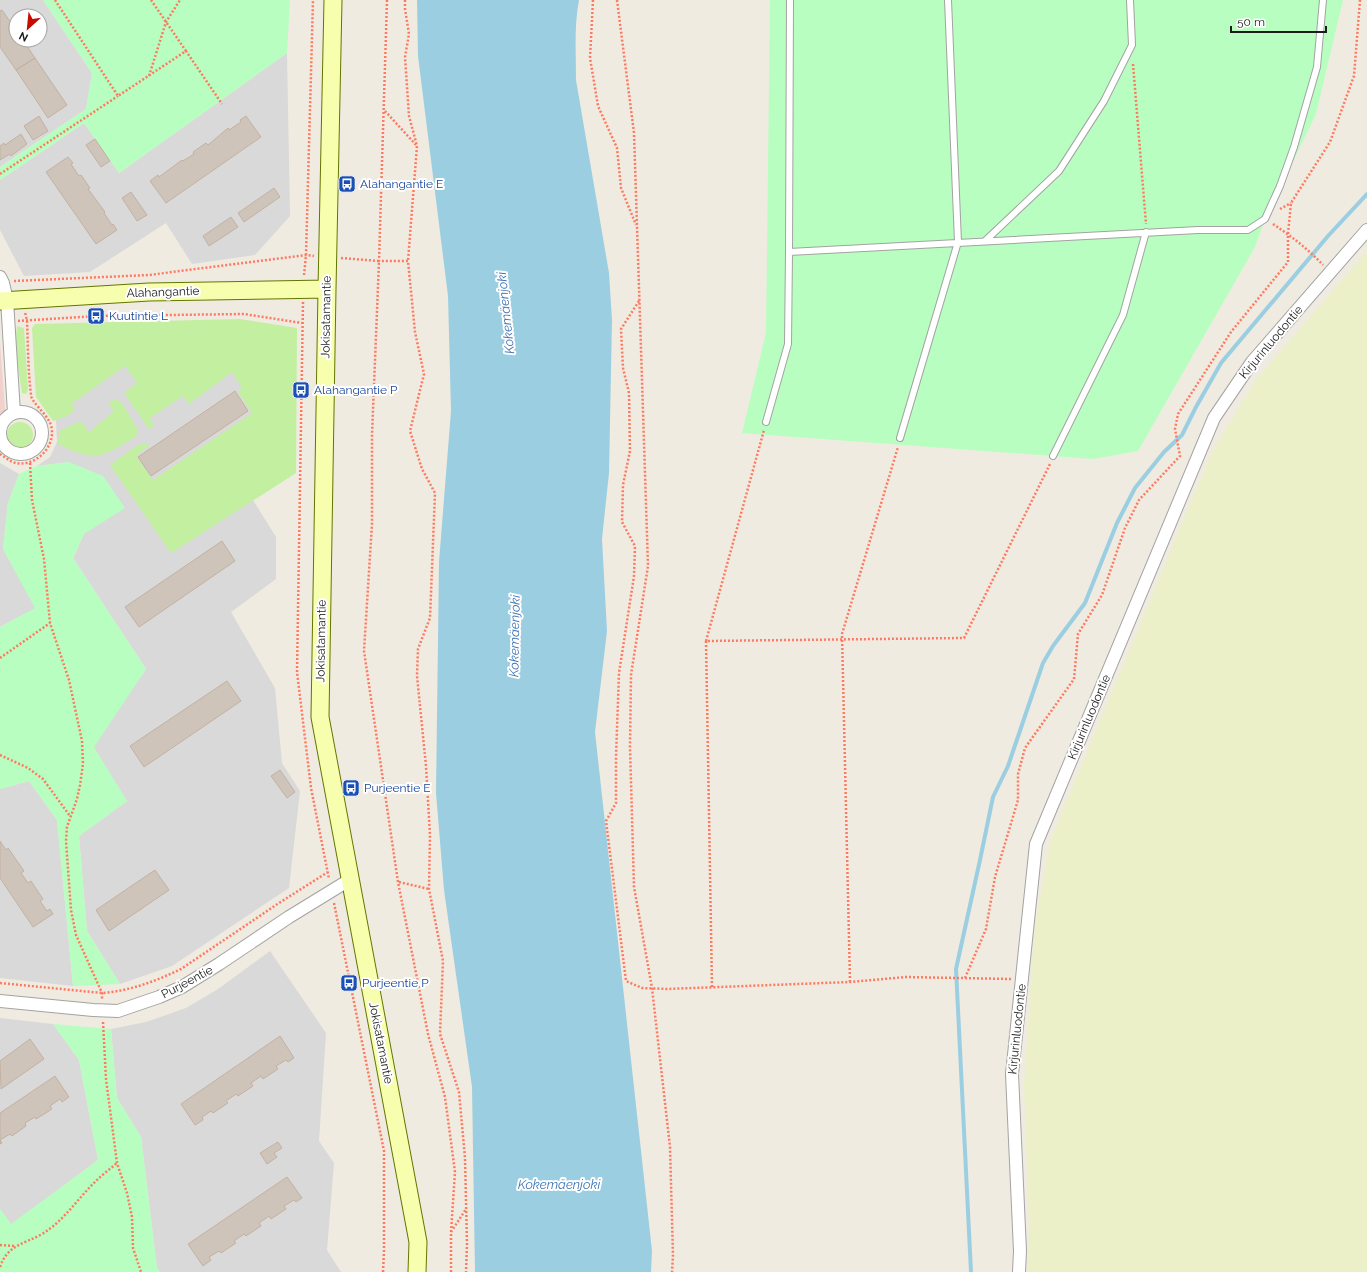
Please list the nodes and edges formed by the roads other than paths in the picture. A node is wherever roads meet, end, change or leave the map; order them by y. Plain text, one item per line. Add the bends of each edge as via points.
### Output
1 (334, 0) edge
2 (790, 0) edge
3 (948, 0) edge
4 (1130, 0) edge
5 (1323, 0) edge
6 (1367, 230) edge
7 (1146, 232) junction
8 (985, 241) junction
9 (958, 242) junction
10 (789, 252) junction
11 (1, 280) edge
12 (326, 289) junction
13 (4, 301) edge
14 (14, 413) dead end
15 (766, 422) road end
16 (900, 438) road end
17 (1053, 456) road end
18 (351, 879) junction
19 (0, 1000) edge
20 (417, 1272) edge
21 (1019, 1272) edge

1 - 12 street, Jokisatamantie
2 - 10 lane
3 - 9 lane
4 - 8 lane via 1132,45 1104,101 1059,171
5 - 7 lane via 1317,67 1294,147 1265,218 1248,230
6 - 21 street, Kirjurinluodontie via 1252,362 1214,418 1036,844 1012,1074
7 - 8 lane
7 - 17 lane via 1123,315
8 - 9 lane
9 - 10 lane
9 - 16 lane
10 - 15 lane via 788,344
11 - 13 street
12 - 13 street, Alahangantie via 149,292
12 - 18 street, Jokisatamantie via 320,717
13 - 14 street via 8,321
18 - 19 street, Purjeentie via 182,987 159,997 118,1011
18 - 20 street, Jokisatamantie via 418,1242

